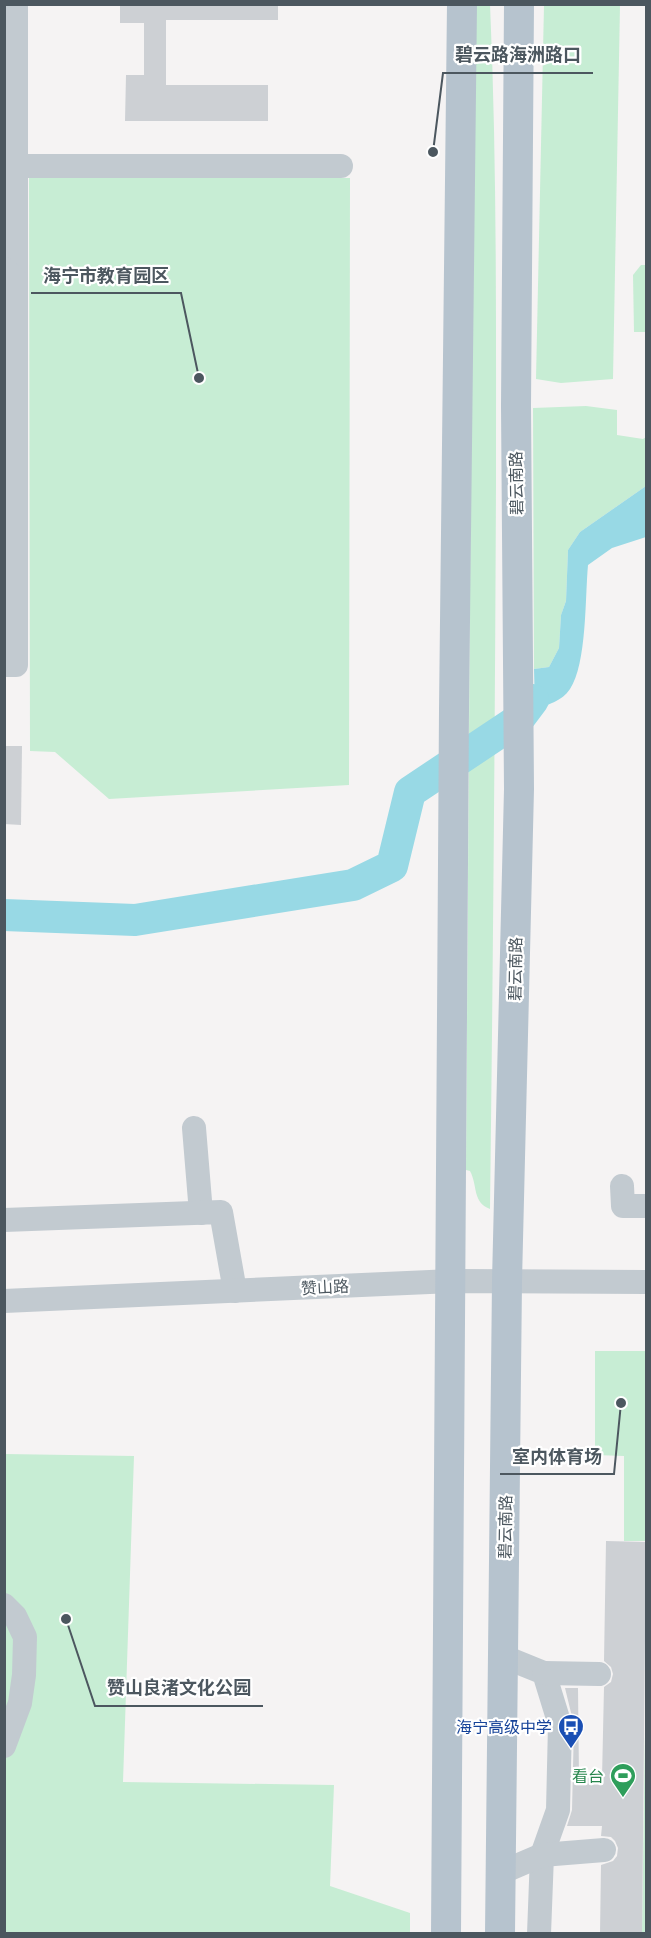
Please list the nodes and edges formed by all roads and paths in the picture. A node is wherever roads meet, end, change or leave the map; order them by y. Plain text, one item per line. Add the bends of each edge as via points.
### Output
1 (16, 4) edge
2 (462, 4) edge
3 (519, 4) edge
4 (10, 91) edge
5 (10, 166) edge
6 (341, 166) dead end
7 (10, 274) edge
8 (4, 665) edge
9 (194, 1128) dead end
10 (622, 1186) dead end
11 (646, 1206) edge
12 (201, 1213) junction
13 (4, 1220) edge
14 (452, 1281) junction
15 (507, 1281) junction
16 (646, 1282) edge
17 (235, 1291) junction
18 (4, 1301) edge
19 (4, 1605) edge
20 (504, 1653) junction
21 (544, 1673) junction
22 (599, 1674) dead end
23 (4, 1746) edge
24 (604, 1850) dead end
25 (542, 1855) junction
26 (501, 1873) junction
27 (446, 1934) edge
28 (500, 1934) edge
29 (539, 1934) edge

1 - 4 street
2 - 14 main road
3 - 15 main road, 碧云南路 via 519,789
4 - 5 street
5 - 6 street
5 - 7 street
7 - 8 street via 16,665
9 - 12 street
10 - 11 street via 623,1206
12 - 13 street
12 - 17 street via 221,1212
14 - 15 street, 赞山路
14 - 17 street, 赞山路
14 - 27 main road
15 - 16 street, 赞山路
15 - 20 main road, 碧云南路
17 - 18 street, 赞山路
19 - 23 street via 15,1616 25,1637 20,1702
20 - 21 street
20 - 26 main road, 碧云南路
21 - 22 street
21 - 25 street via 560,1725 558,1810
24 - 25 street
25 - 26 street
25 - 29 street
26 - 28 main road, 碧云南路

